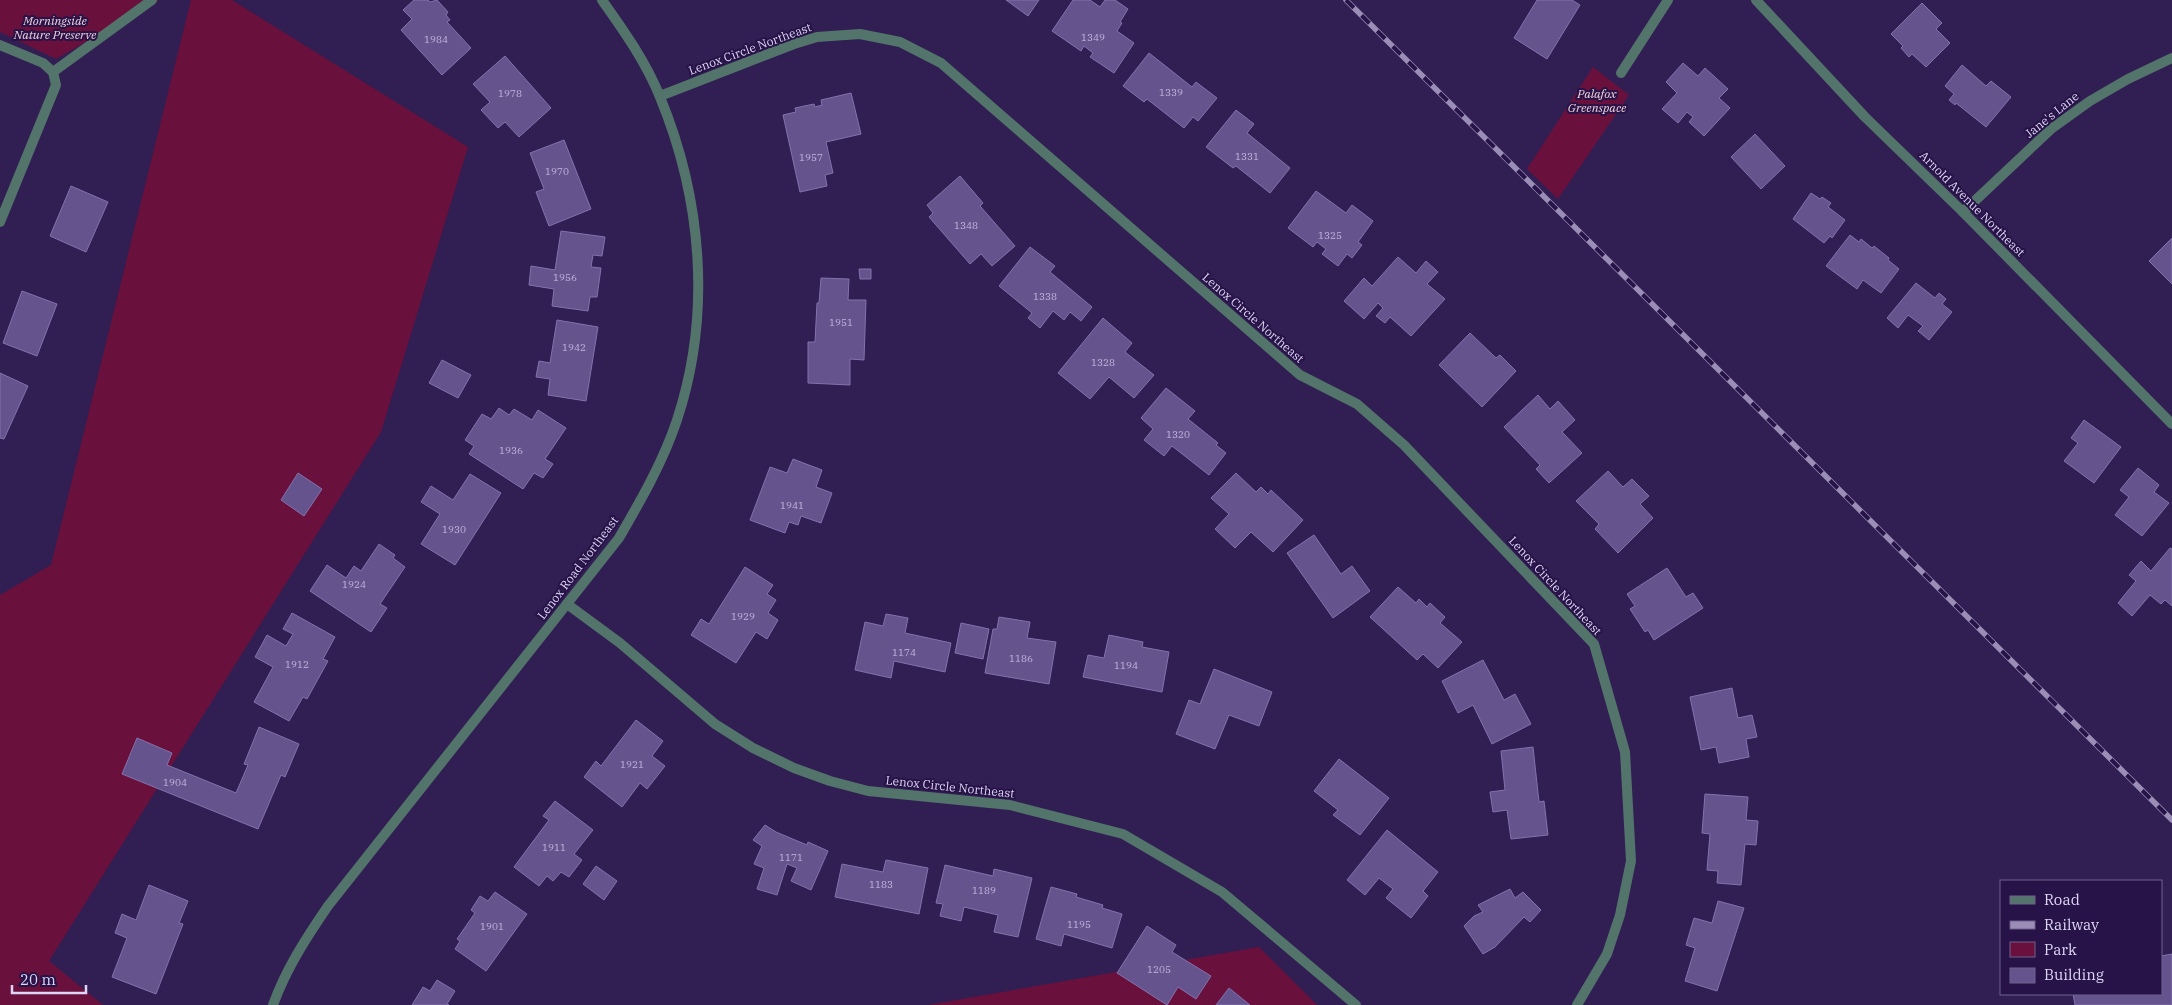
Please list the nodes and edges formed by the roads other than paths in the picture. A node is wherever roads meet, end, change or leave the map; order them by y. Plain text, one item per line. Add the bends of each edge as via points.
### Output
1 (152, 0) edge
2 (602, 0) edge
3 (1668, 0) edge
4 (1756, 0) edge
5 (0, 45) edge
6 (2172, 58) edge
7 (53, 72) junction
8 (1621, 73) dead end
9 (660, 96) junction
10 (1963, 212) junction
11 (0, 222) edge
12 (2172, 424) edge
13 (567, 604) junction
14 (273, 1005) edge
15 (1356, 1005) edge
16 (1577, 1005) edge

1 - 7 street
2 - 9 street, Lenox Road Northeast via 632,43
3 - 8 street
4 - 10 street, Arnold Avenue Northeast via 1866,117
5 - 7 street via 43,63
6 - 10 street, Jane's Lane via 2090,101 2051,129
7 - 11 street via 56,85
9 - 13 street, Lenox Road Northeast via 682,157 696,226 699,296 692,358 677,419 651,484 619,538
9 - 16 street, Lenox Circle Northeast via 817,37 860,34 900,42 941,63 1300,375 1357,404 1404,445 1594,644 1625,752 1631,861 1620,915 1606,954
10 - 12 street, Arnold Avenue Northeast
13 - 14 street, Lenox Road Northeast via 328,906 283,978
13 - 15 street, Lenox Circle Northeast via 620,643 715,724 794,768 868,791 1010,805 1123,834 1222,892

